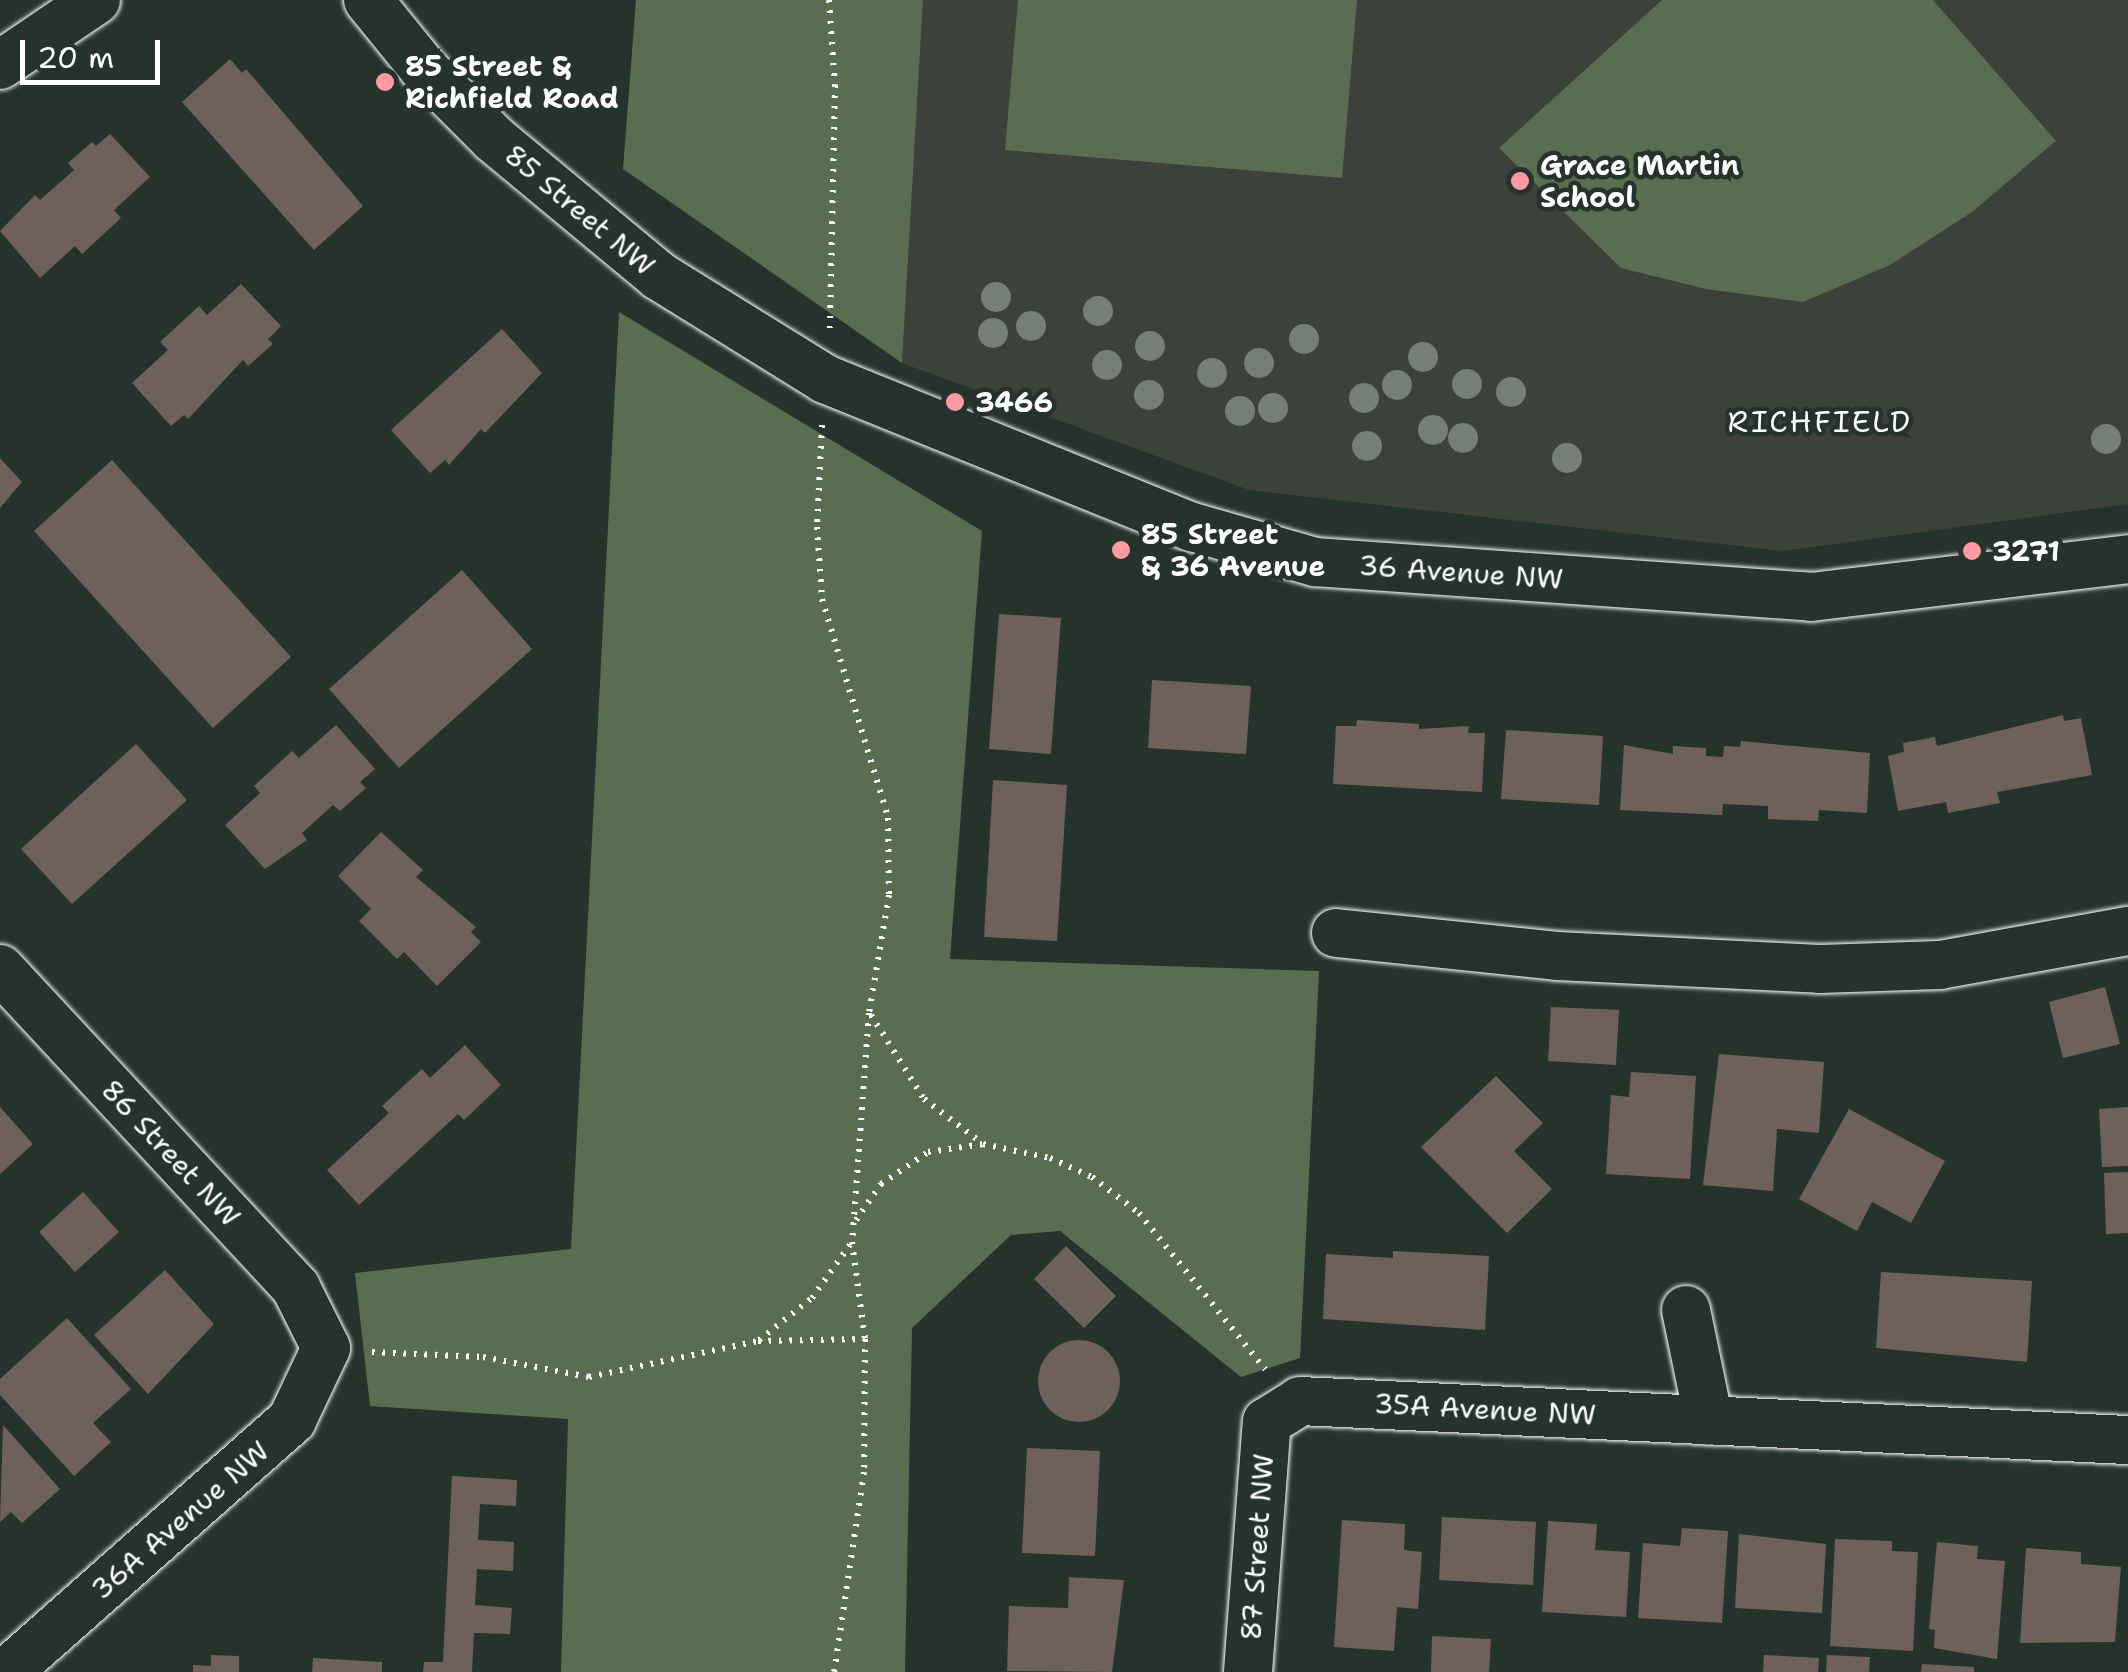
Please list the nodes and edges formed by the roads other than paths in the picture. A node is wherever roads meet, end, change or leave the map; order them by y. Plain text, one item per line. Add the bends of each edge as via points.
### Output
1 (96, 0) edge
2 (368, 0) edge
3 (0, 65) edge
4 (825, 380) joint
5 (2128, 560) edge
6 (2128, 931) edge
7 (1336, 933) dead end
8 (0, 969) edge
9 (1686, 1310) dead end
10 (344, 1349) joint
11 (1709, 1421) junction
12 (1267, 1422) joint
13 (2128, 1440) edge
14 (7, 1672) edge
15 (1248, 1672) edge

1 - 3 street
2 - 4 street, 85 Street NW via 424,70 575,207 659,276
4 - 5 street, 36 Avenue NW via 1192,527 1315,562 1810,597
6 - 7 street via 1940,966 1820,969 1557,956
8 - 10 street, 86 Street NW via 296,1288
9 - 11 street
10 - 14 street, 36A Avenue NW via 292,1420
11 - 12 street, 35A Avenue NW via 1300,1401
11 - 13 street, 35A Avenue NW
12 - 15 street, 87 Street NW

